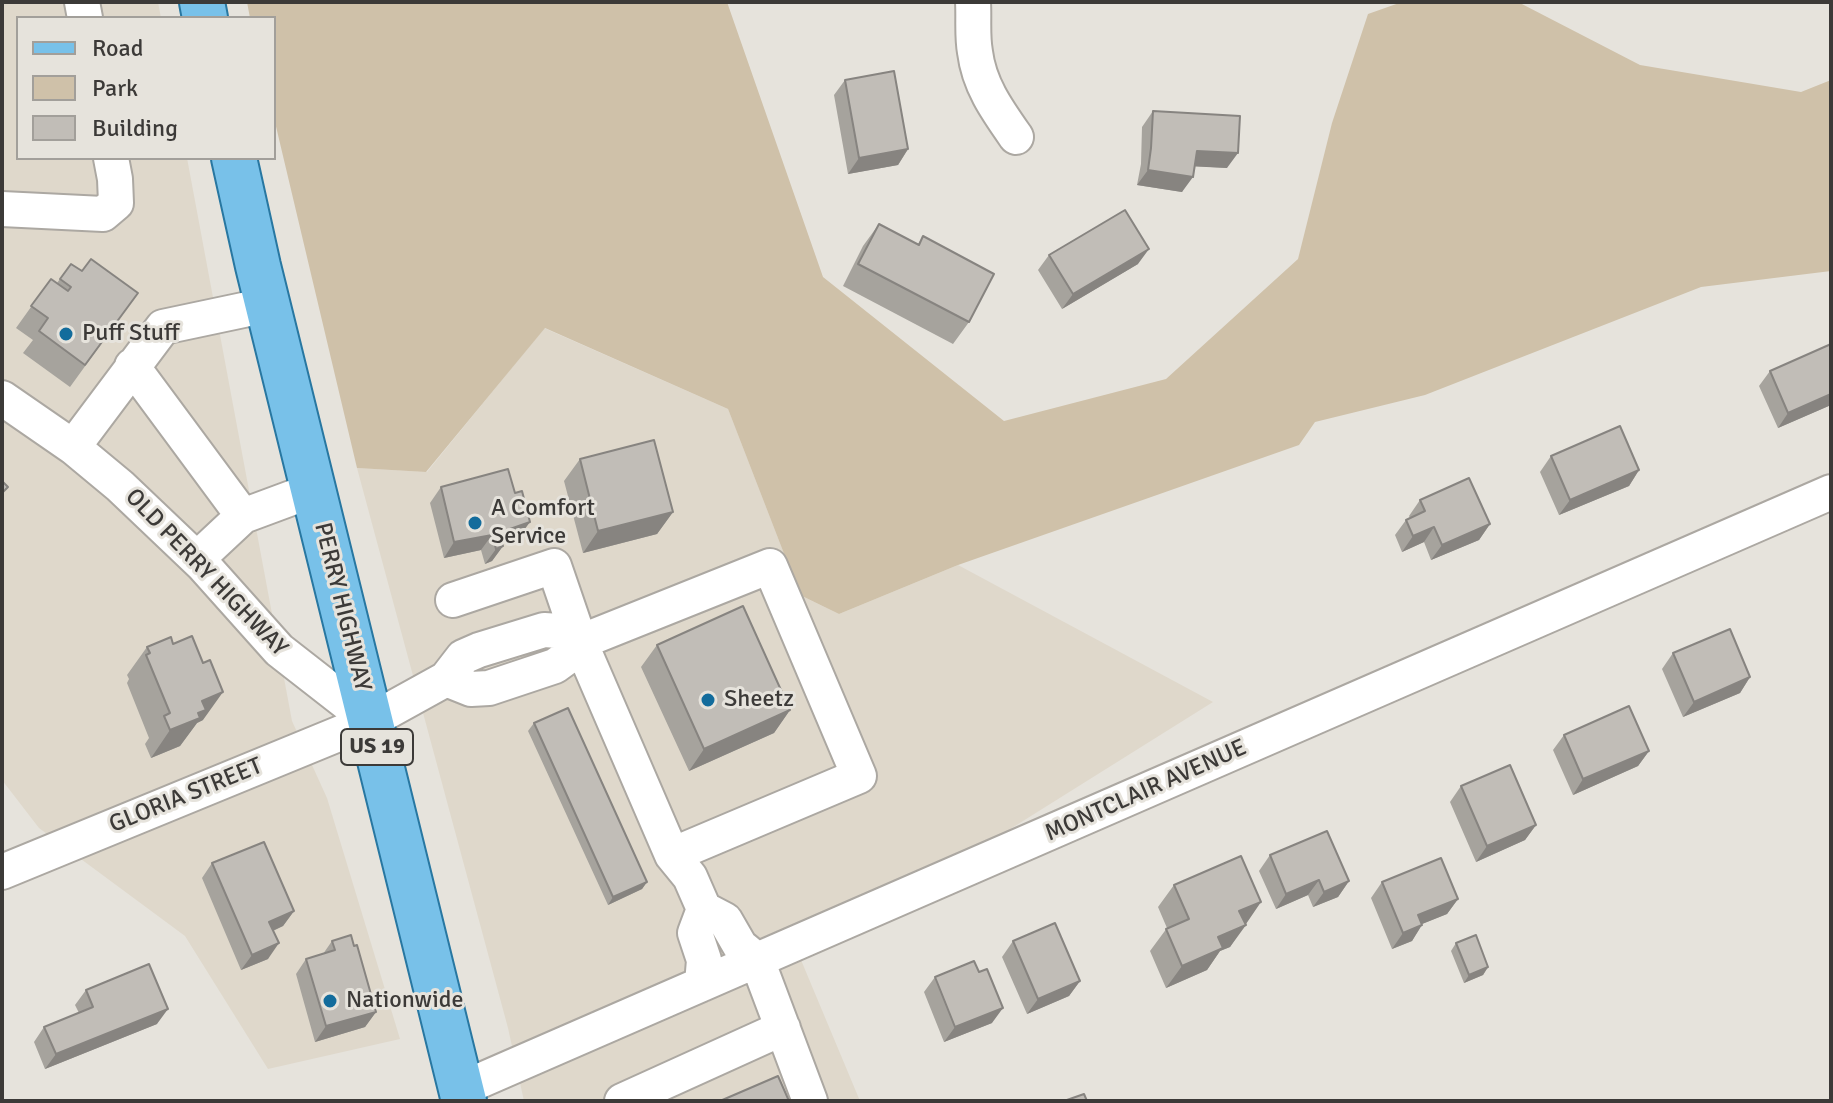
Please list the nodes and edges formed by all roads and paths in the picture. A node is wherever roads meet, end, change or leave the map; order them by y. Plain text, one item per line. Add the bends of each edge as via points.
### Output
1 (973, 2) edge
2 (1016, 137) dead end
3 (111, 160) edge
4 (234, 160) edge
5 (2, 209) edge
6 (267, 305) junction
7 (132, 366) junction
8 (2, 398) edge
9 (73, 447) junction
10 (313, 490) junction
11 (1831, 492) edge
12 (243, 516) junction
13 (197, 559) junction
14 (453, 600) dead end
15 (580, 642) junction
16 (370, 721) junction
17 (672, 855) junction
18 (2, 872) edge
19 (704, 909) junction
20 (757, 960) junction
21 (702, 984) junction
22 (783, 1028) junction
23 (463, 1095) edge
24 (622, 1101) edge
25 (810, 1101) edge

1 - 2 street via 981,77 992,104
3 - 5 street via 116,203 103,214
4 - 6 main road, PERRY HIGHWAY / US 19
6 - 7 street via 163,327
6 - 10 main road, PERRY HIGHWAY / US 19
7 - 9 street
7 - 12 street
8 - 9 street, OLD PERRY HIGHWAY
9 - 13 street, OLD PERRY HIGHWAY
10 - 12 street
10 - 16 main road, PERRY HIGHWAY / US 19
11 - 20 street, MONTCLAIR AVENUE
12 - 13 street
13 - 16 street, OLD PERRY HIGHWAY via 279,650
14 - 15 street via 554,566
15 - 16 street, GLORIA STREET via 555,666 489,688 471,689 446,679
15 - 17 street
15 - 17 street via 770,566 859,776
16 - 18 street, GLORIA STREET
16 - 23 main road, PERRY HIGHWAY / US 19
17 - 19 street via 690,877
19 - 20 street via 725,920 740,946
19 - 21 street via 695,933 704,960
20 - 21 street, MONTCLAIR AVENUE
20 - 22 street
21 - 23 street, MONTCLAIR AVENUE
22 - 24 street
22 - 25 street

